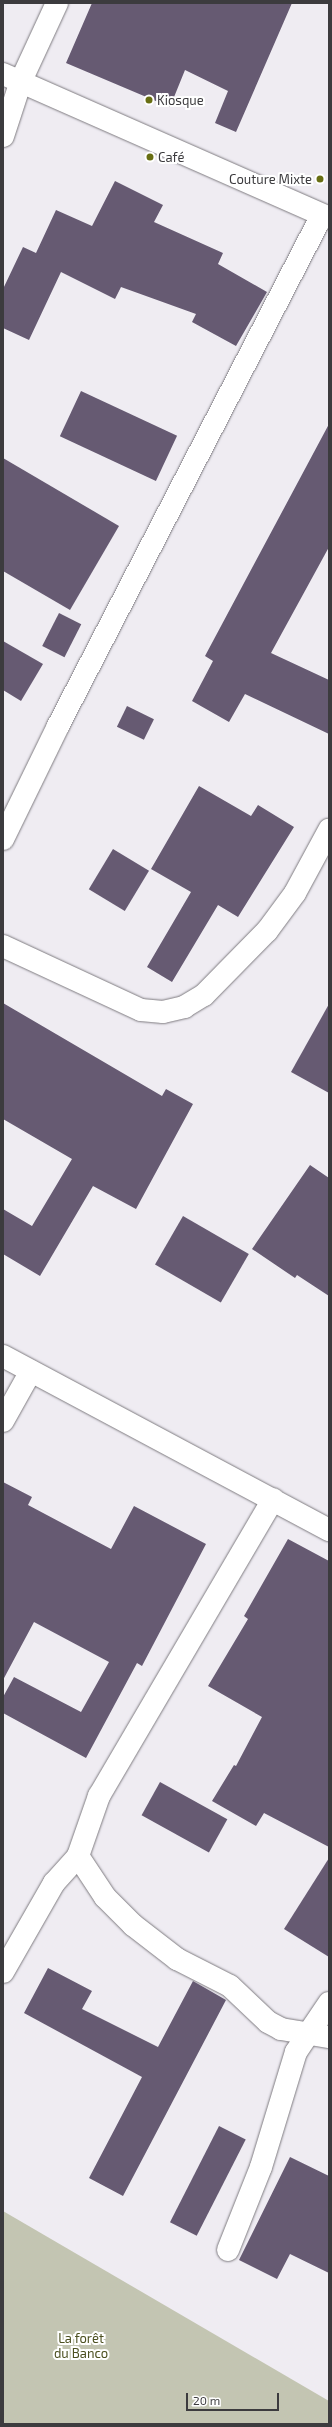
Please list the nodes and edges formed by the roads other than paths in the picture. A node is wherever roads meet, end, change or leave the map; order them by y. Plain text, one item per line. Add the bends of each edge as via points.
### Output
1 (57, 3) edge
2 (12, 77) edge
3 (3, 136) edge
4 (325, 216) edge
5 (329, 830) edge
6 (3, 839) edge
7 (3, 946) edge
8 (3, 1356) edge
9 (31, 1371) junction
10 (3, 1421) edge
11 (273, 1499) junction
12 (329, 1530) edge
13 (78, 1856) junction
14 (3, 1972) edge
15 (329, 2003) edge
16 (319, 2035) edge
17 (228, 2250) dead end

1 - 2 street
2 - 3 street
2 - 4 street
4 - 6 street via 58,726
5 - 7 street via 295,893 267,930 204,995 184,1007 163,1012 141,1010
8 - 9 street
9 - 10 street
9 - 11 street
11 - 12 street
11 - 13 street via 99,1796
13 - 14 street via 54,1883
13 - 16 street via 105,1897 133,1925 177,1959 230,1986 268,2022 281,2029
15 - 16 street
16 - 17 street via 296,2052 261,2167

